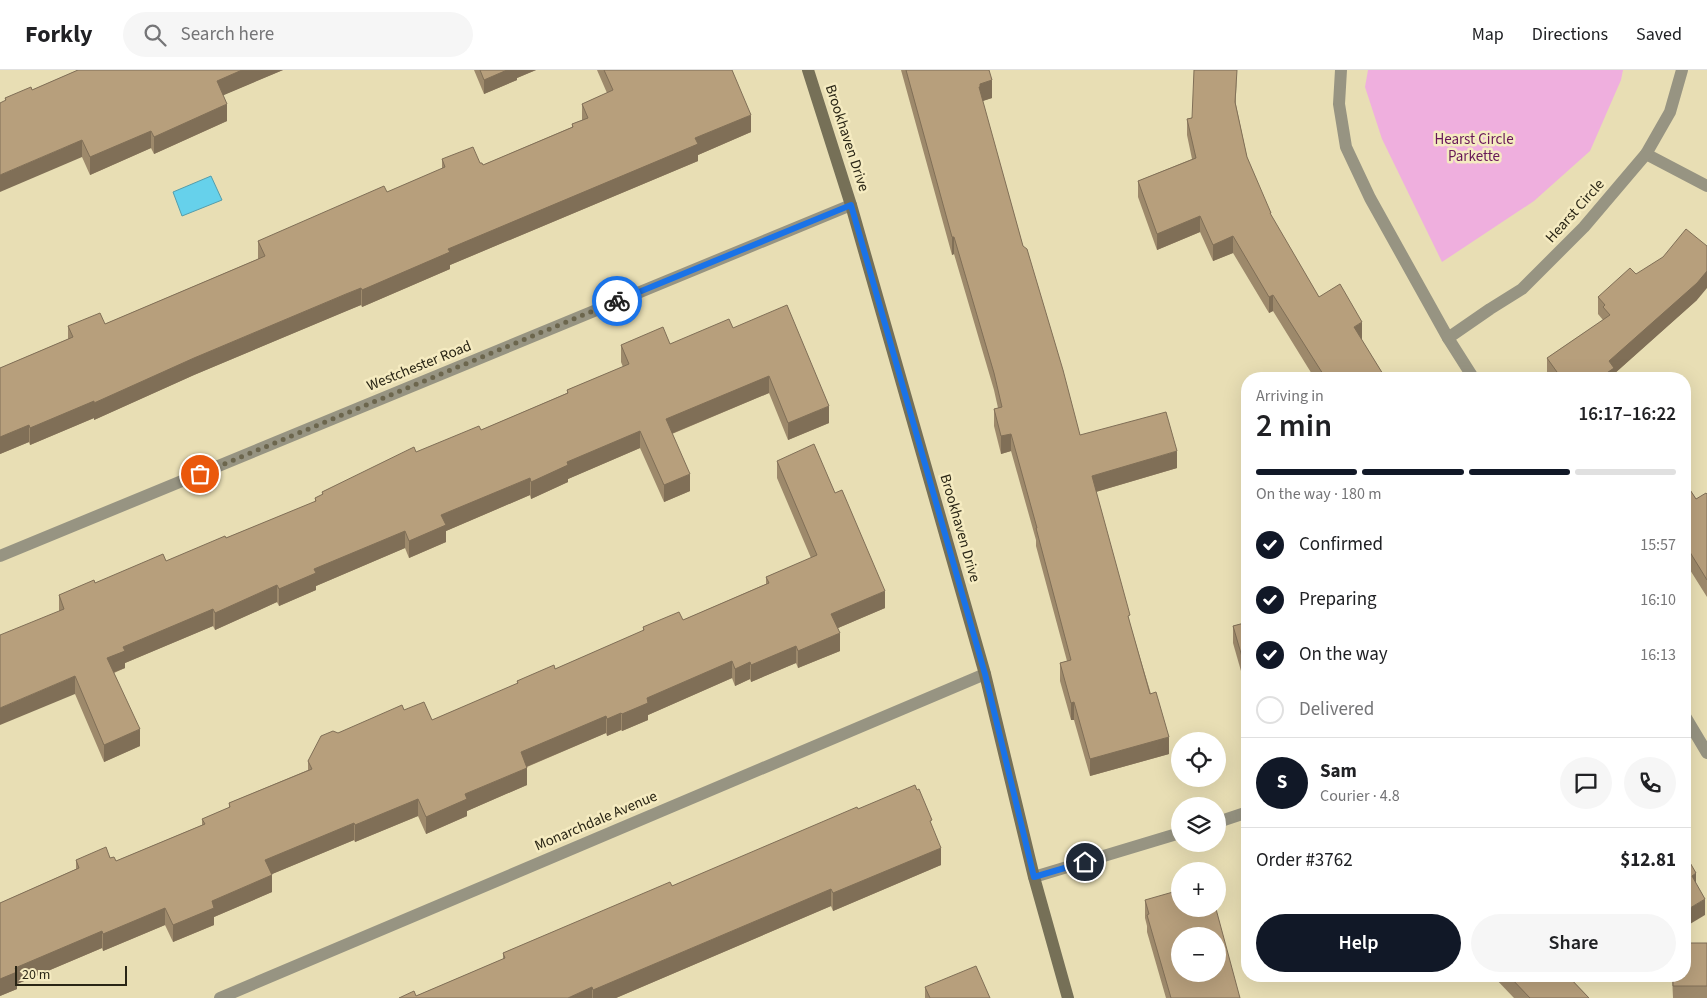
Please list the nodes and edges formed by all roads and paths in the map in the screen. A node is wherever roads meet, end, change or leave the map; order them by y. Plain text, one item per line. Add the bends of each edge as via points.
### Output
1 (808, 70) edge
2 (1341, 70) edge
3 (1682, 70) edge
4 (1646, 154) junction
5 (1707, 186) edge
6 (851, 205) junction
7 (1448, 338) junction
8 (1470, 372) edge
9 (0, 556) edge
10 (985, 674) junction
11 (1691, 726) edge
12 (1707, 752) edge
13 (1241, 814) edge
14 (1226, 819) edge
15 (1171, 836) edge
16 (1034, 877) junction
17 (220, 998) edge
18 (1068, 998) edge

1 - 6 street, Brookhaven Drive
2 - 7 street via 1340,104 1346,147 1370,198
3 - 4 street, Hearst Circle via 1670,112
4 - 5 street
4 - 7 street, Hearst Circle via 1584,227 1522,289
6 - 9 street, Westchester Road
6 - 10 street, Brookhaven Drive
7 - 8 street
10 - 16 street, Brookhaven Drive
10 - 17 street, Monarchdale Avenue
11 - 12 street
13 - 14 street
15 - 16 street
16 - 18 street, Brookhaven Drive

